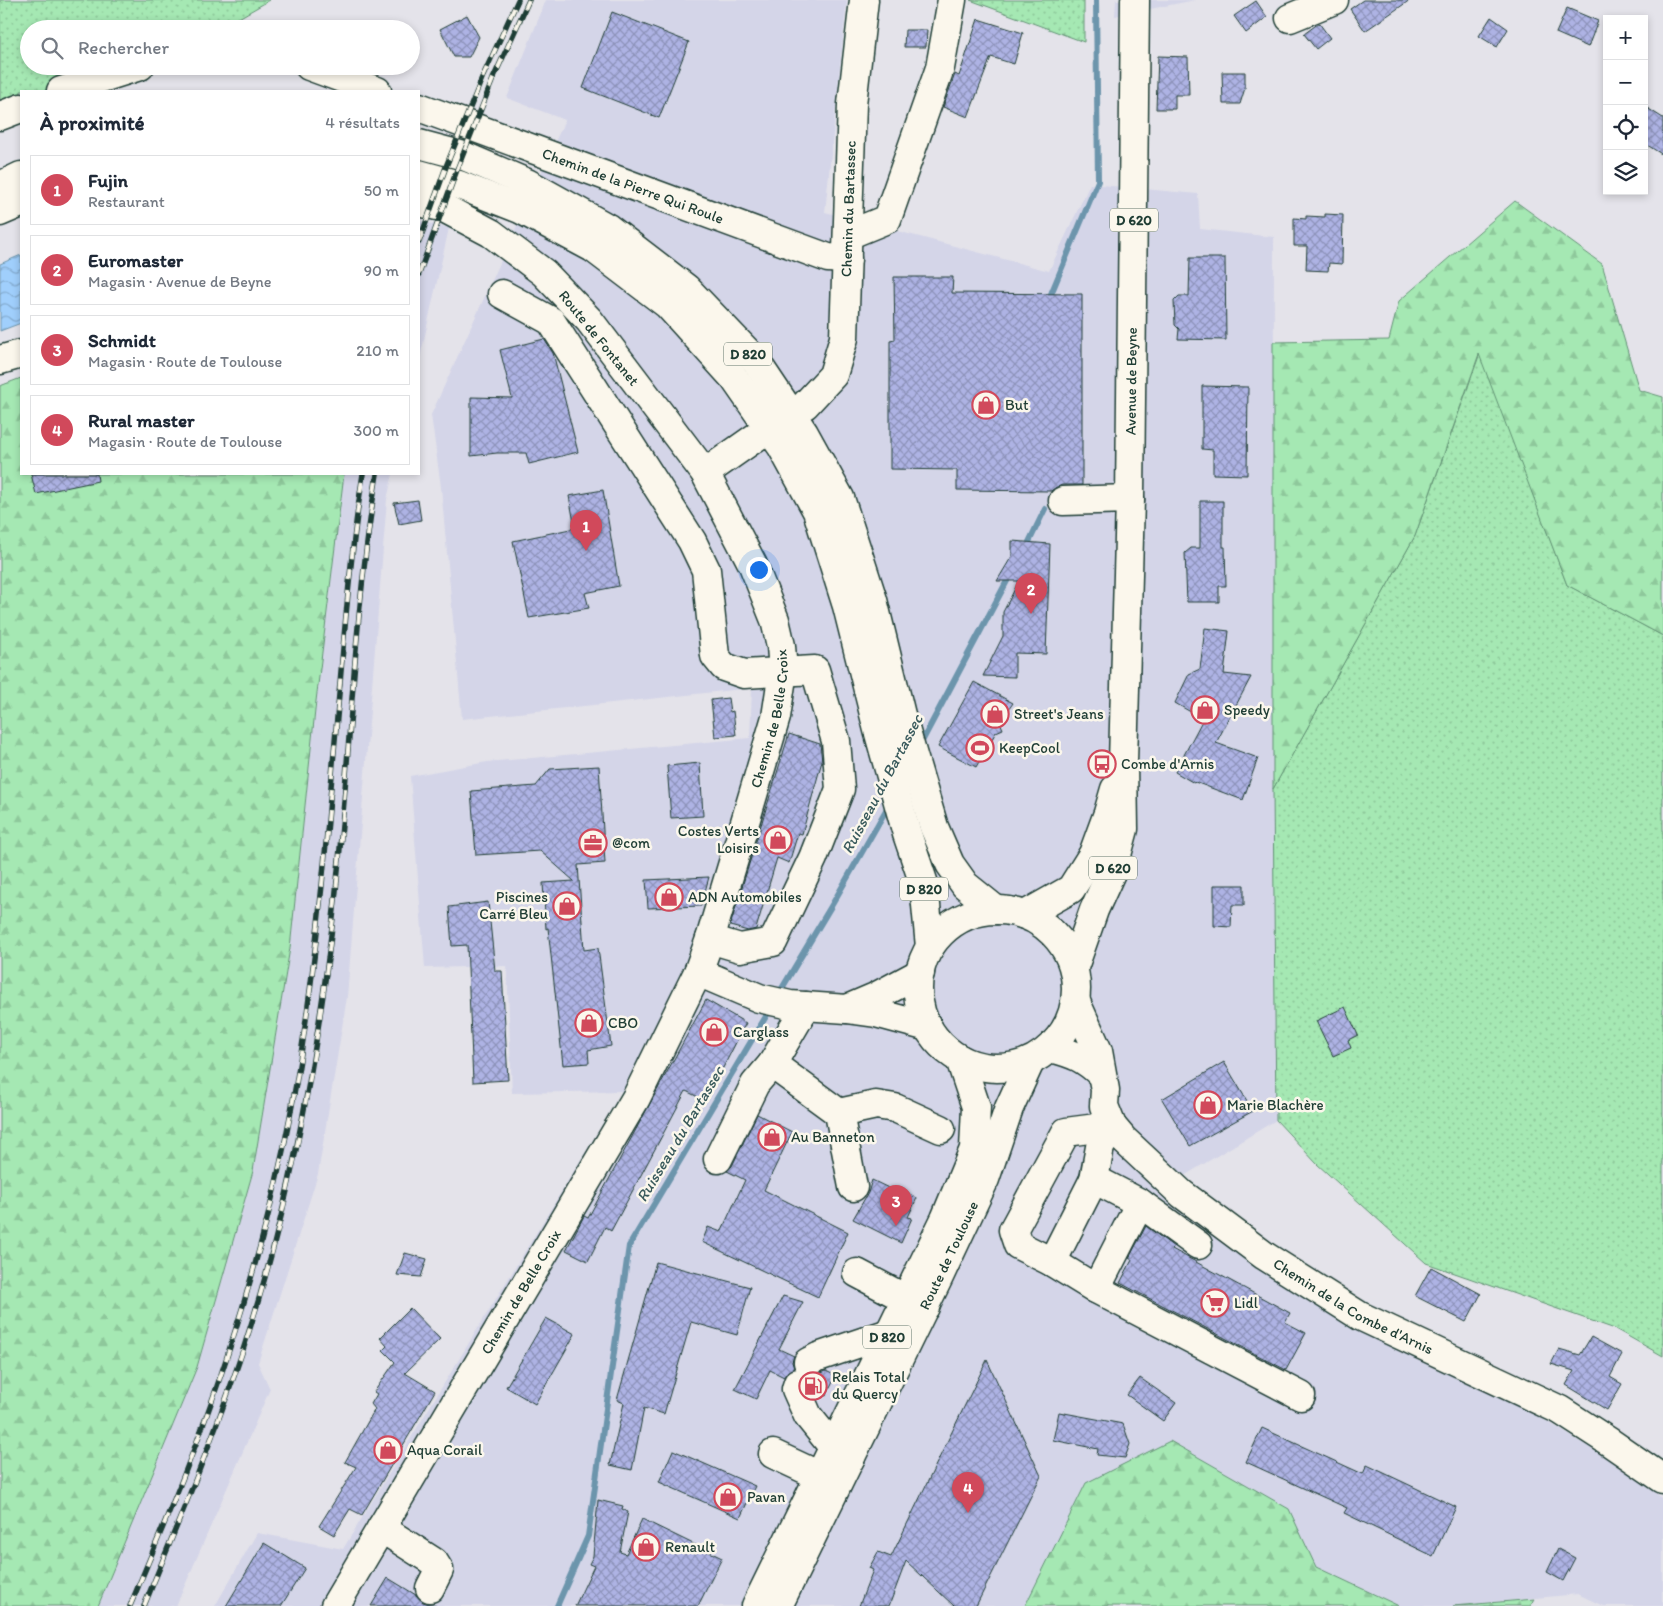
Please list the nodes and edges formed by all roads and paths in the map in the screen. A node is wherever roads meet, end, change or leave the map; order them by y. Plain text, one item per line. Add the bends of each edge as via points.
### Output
1 (864, 0) edge
2 (952, 0) edge
3 (1135, 0) edge
4 (1334, 0) edge
5 (1290, 18) dead end
6 (112, 75) edge
7 (333, 75) edge
8 (64, 90) edge
9 (374, 90) edge
10 (420, 107) edge
11 (20, 108) edge
12 (0, 116) edge
13 (420, 144) edge
14 (420, 174) edge
15 (20, 176) edge
16 (0, 186) edge
17 (420, 202) edge
18 (20, 203) edge
19 (0, 212) edge
20 (848, 247) junction
21 (502, 294) dead end
22 (20, 354) edge
23 (0, 360) edge
24 (805, 405) dead end
25 (759, 435) dead end
26 (705, 473) junction
27 (1063, 500) dead end
28 (1130, 500) junction
29 (782, 671) junction
30 (1123, 764) junction
31 (996, 910) junction
32 (1025, 915) junction
33 (710, 939) junction
34 (930, 946) junction
35 (1074, 967) junction
36 (698, 972) junction
37 (920, 973) junction
38 (1076, 1002) junction
39 (798, 1005) junction
40 (848, 1009) junction
41 (928, 1027) junction
42 (1040, 1054) junction
43 (960, 1059) junction
44 (772, 1064) junction
45 (1101, 1074) junction
46 (838, 1113) junction
47 (941, 1129) dead end
48 (1118, 1133) junction
49 (718, 1159) dead end
50 (1103, 1183) junction
51 (853, 1187) dead end
52 (1140, 1203) junction
53 (1198, 1245) dead end
54 (1052, 1262) junction
55 (857, 1272) dead end
56 (1096, 1289) junction
57 (915, 1303) junction
58 (898, 1338) junction
59 (1301, 1396) dead end
60 (842, 1452) junction
61 (773, 1454) dead end
62 (1663, 1479) edge
63 (828, 1480) junction
64 (381, 1528) junction
65 (430, 1588) dead end
66 (335, 1606) edge
67 (756, 1606) edge
68 (778, 1606) edge

1 - 20 main road, Chemin du Bartassec via 852,104
2 - 20 main road via 940,68 887,219
3 - 28 main road, Avenue de Beyne / D 620
4 - 5 main road
6 - 8 main road
7 - 9 main road
10 - 20 main road, Chemin de la Pierre Qui Roule via 828,258
11 - 12 main road
13 - 31 main road, D 820 via 464,156 527,183 608,228 686,288 755,360 804,433 840,498 873,600 901,715 934,827 950,864 965,885
14 - 34 main road, D 820 via 459,185 520,209 593,248 668,305 734,378 782,447 817,511 848,606 878,730 924,884
15 - 16 main road
17 - 26 main road, Route de Fontanet via 442,208 491,233 544,273 589,320
18 - 19 main road
20 - 24 main road, Chemin du Bartassec via 844,338 833,375
21 - 29 main road via 551,321 692,541 706,570 714,656 724,668 744,674
22 - 23 main road
25 - 26 main road
26 - 29 main road, Chemin de Belle Croix via 752,565 775,620
27 - 28 main road
28 - 30 main road, Avenue de Beyne / D 620
29 - 33 main road, Chemin de Belle Croix via 776,717
29 - 33 main road via 815,670 836,741 840,788 813,858 773,942 740,948
30 - 32 main road, Avenue de Beyne / D 620 via 1093,854 1071,889
30 - 35 main road, Avenue de Beyne / D 620 via 1124,829 1114,866
31 - 32 main road
31 - 34 main road via 970,915 948,928
32 - 35 main road via 1046,927 1058,939
33 - 36 main road, Chemin de Belle Croix
34 - 37 main road
35 - 38 main road
36 - 39 main road via 759,998
36 - 64 main road, Chemin de Belle Croix via 636,1098
37 - 40 main road
37 - 41 main road via 919,1001
38 - 42 main road via 1063,1034
38 - 45 main road, Chemin de la Combe d'Arnis via 1098,1051
39 - 40 main road
39 - 44 main road
40 - 41 main road
41 - 43 main road via 942,1046
42 - 43 main road via 1007,1068 983,1067
42 - 45 main road via 1069,1052 1086,1060
42 - 57 main road, Route de Toulouse / D 820 via 1009,1108 985,1179
43 - 57 main road, Route de Toulouse / D 820 via 976,1107 974,1149
44 - 46 main road
44 - 49 main road via 755,1084
45 - 48 main road, Chemin de la Combe d'Arnis via 1104,1106
46 - 47 main road via 876,1105 895,1108
46 - 51 main road
48 - 50 main road via 1118,1150
48 - 54 main road via 1066,1132 1013,1230 1018,1245
48 - 62 main road, Chemin de la Combe d'Arnis via 1182,1194 1265,1256 1360,1316 1560,1410
50 - 52 main road
50 - 54 main road
52 - 53 main road
52 - 56 main road
54 - 56 main road
55 - 57 main road
56 - 59 main road
57 - 58 main road, Route de Toulouse / D 820
58 - 60 main road, Route de Toulouse / D 820
58 - 60 main road via 818,1357 803,1373 796,1389 808,1416
60 - 63 main road, Route de Toulouse / D 820
61 - 63 main road
63 - 67 main road, Route de Toulouse / D 820
63 - 68 main road, Route de Toulouse / D 820
64 - 65 main road via 434,1562 438,1570
64 - 66 main road, Chemin de Belle Croix

